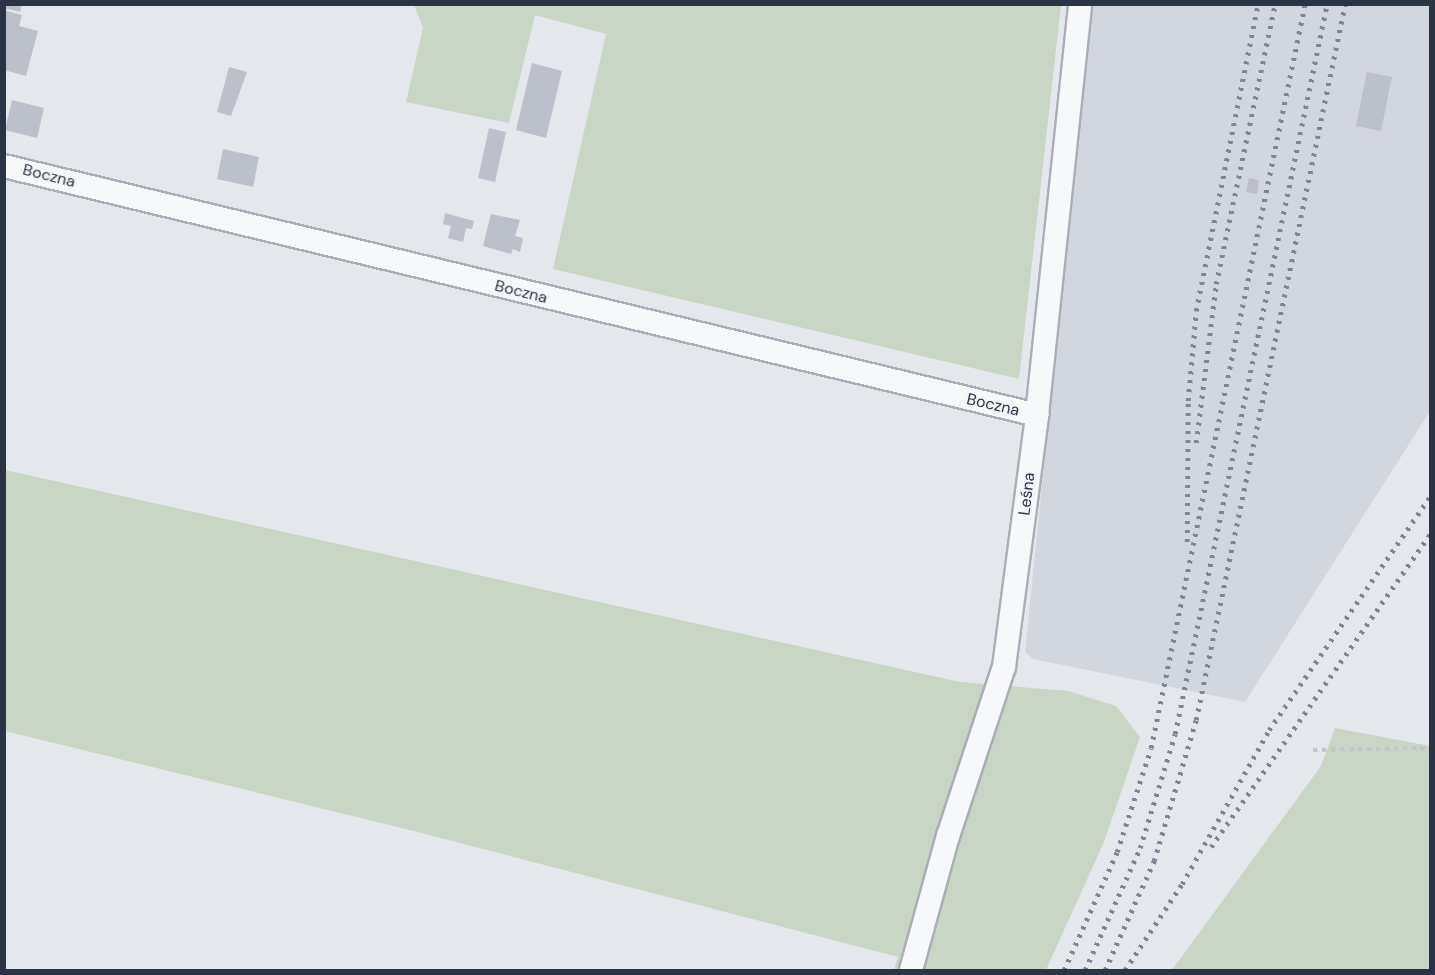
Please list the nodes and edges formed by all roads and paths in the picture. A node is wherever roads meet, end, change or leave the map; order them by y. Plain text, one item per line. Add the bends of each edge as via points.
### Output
1 (1080, 4) edge
2 (4, 166) edge
3 (1037, 415) junction
4 (1313, 750) dead end
5 (1431, 752) edge
6 (911, 970) edge

1 - 3 street, Leśna
2 - 3 street, Boczna
3 - 6 street, Leśna via 1004,667 948,836
4 - 5 path via 1420,748

